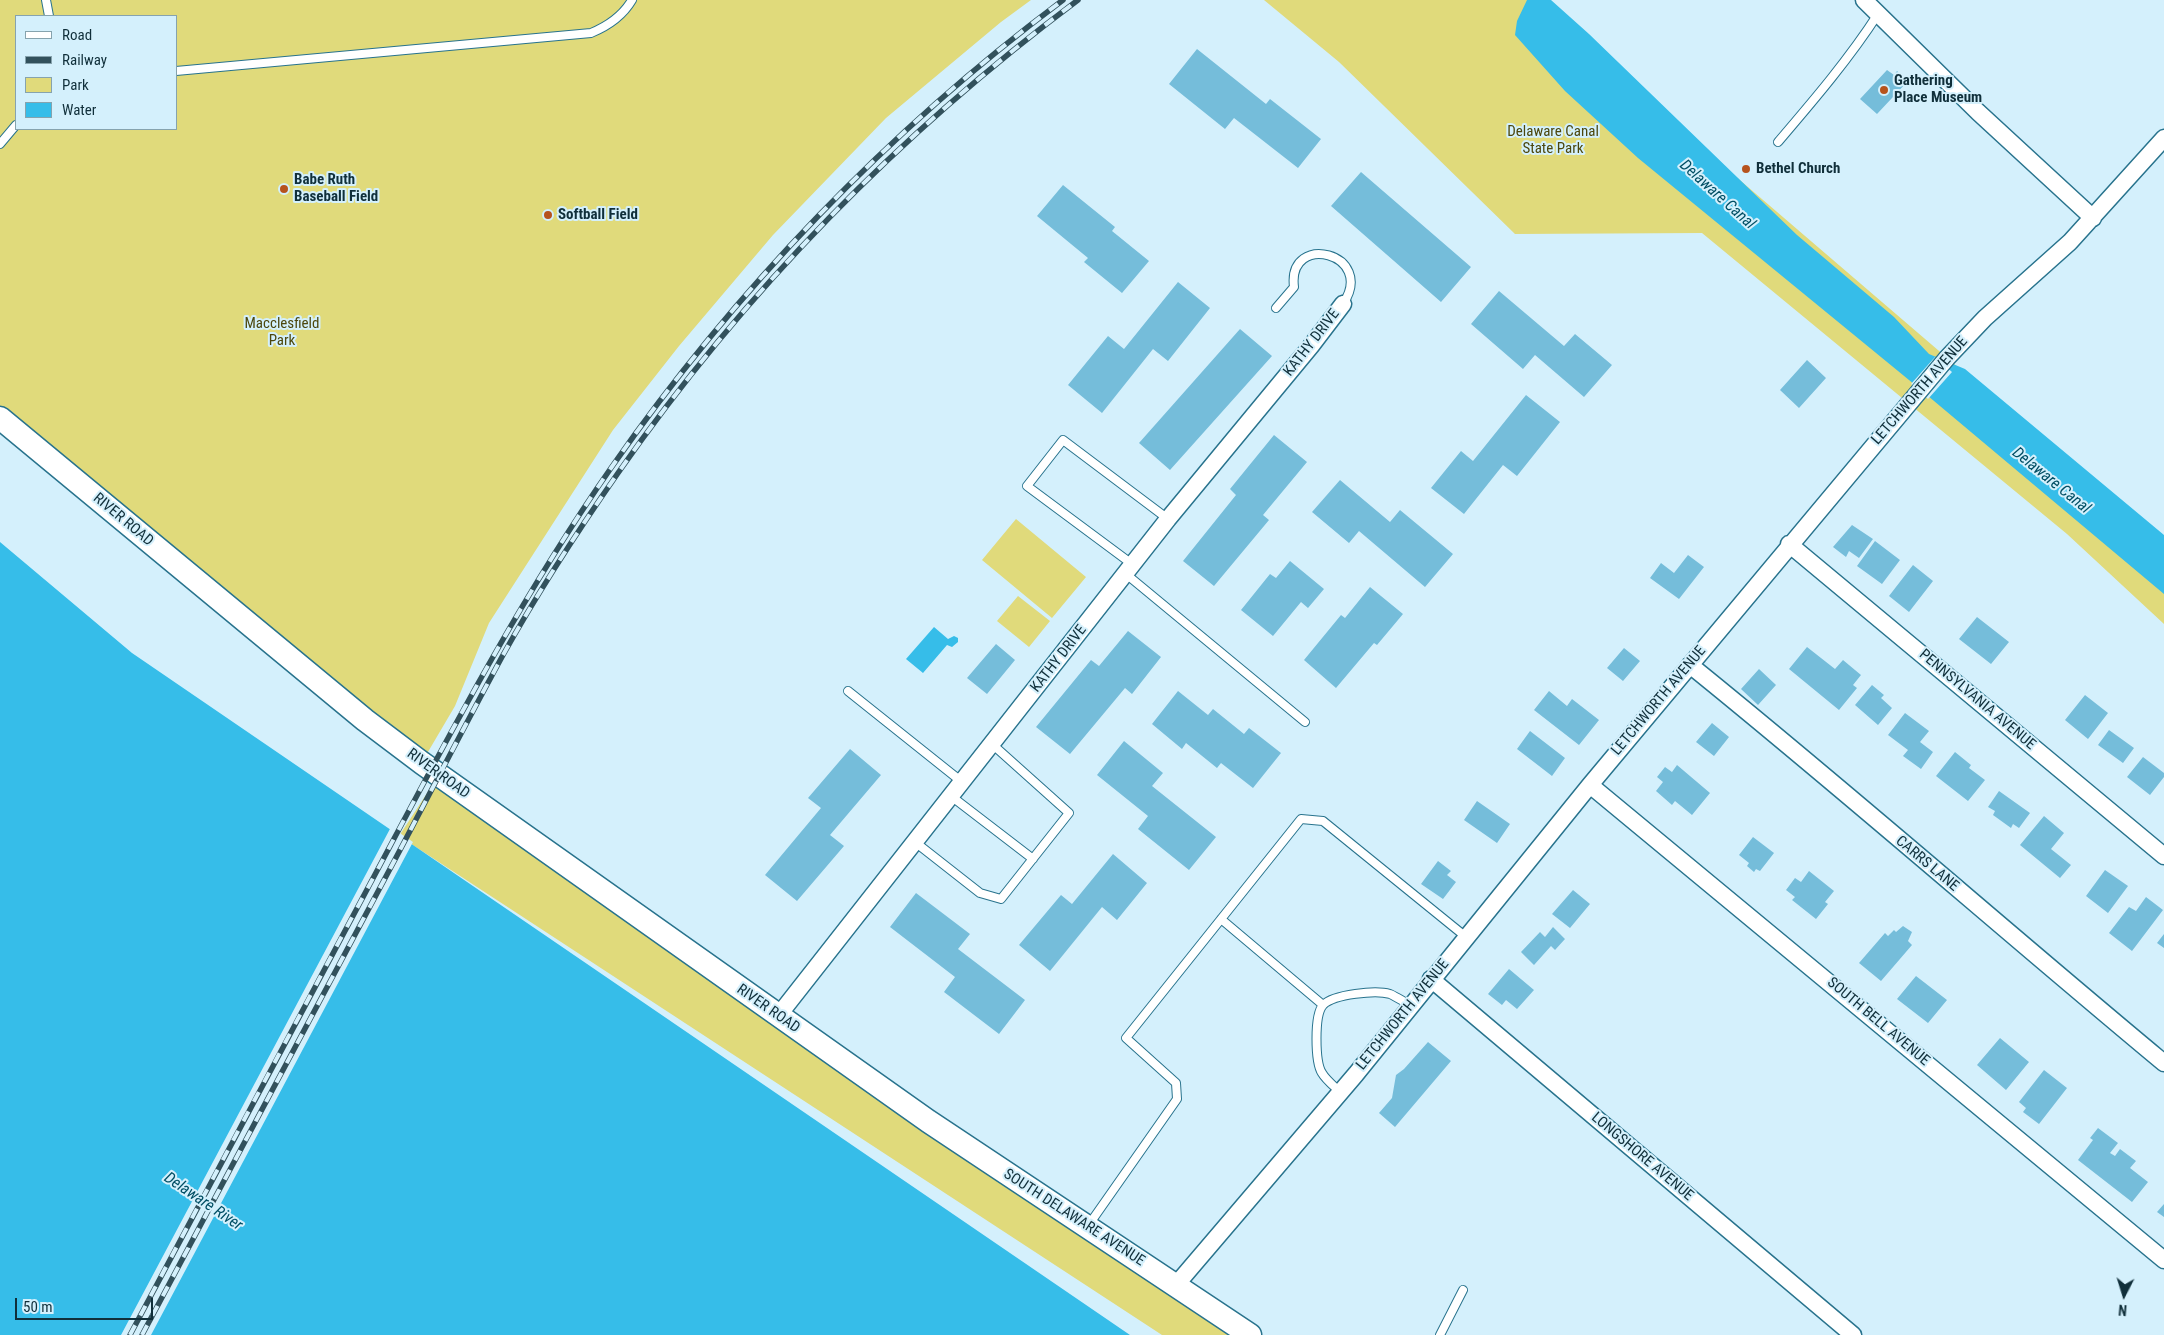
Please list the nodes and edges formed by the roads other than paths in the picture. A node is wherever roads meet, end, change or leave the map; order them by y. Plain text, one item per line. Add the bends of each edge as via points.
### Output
1 (46, 0) edge
2 (632, 0) edge
3 (1864, 0) edge
4 (1878, 14) junction
5 (49, 15) edge
6 (178, 71) edge
7 (15, 126) edge
8 (2164, 138) edge
9 (1778, 142) dead end
10 (0, 144) edge
11 (2093, 218) junction
12 (1343, 304) joint
13 (1276, 308) dead end
14 (0, 418) edge
15 (1168, 519) junction
16 (1790, 544) junction
17 (1129, 569) junction
18 (1690, 664) junction
19 (848, 690) dead end
20 (1305, 722) dead end
21 (992, 744) junction
22 (962, 782) junction
23 (1590, 785) junction
24 (951, 796) junction
25 (915, 842) junction
26 (2164, 856) edge
27 (1033, 859) junction
28 (1221, 919) junction
29 (1466, 937) junction
30 (1431, 979) junction
31 (1323, 1005) junction
32 (1410, 1005) junction
33 (778, 1016) junction
34 (2164, 1063) edge
35 (1340, 1092) junction
36 (899, 1100) joint
37 (1088, 1226) junction
38 (2164, 1260) edge
39 (1176, 1285) junction
40 (1463, 1290) dead end
41 (1250, 1335) edge
42 (1440, 1335) edge
43 (1853, 1335) edge

1 - 5 lane
2 - 6 lane via 618,19 591,33
3 - 4 street
4 - 9 lane via 1822,90
4 - 11 street
7 - 10 lane
8 - 11 street, LETCHWORTH AVENUE
11 - 16 street, LETCHWORTH AVENUE via 1985,318 1947,358
12 - 13 lane via 1351,287 1347,268 1333,256 1322,253 1312,254 1295,266 1292,276 1294,287
12 - 15 street, KATHY DRIVE
14 - 33 main road, RIVER ROAD via 364,720
15 - 17 street, KATHY DRIVE
15 - 17 lane via 1063,440 1027,486
16 - 18 street, LETCHWORTH AVENUE
16 - 26 street, PENNSYLVANIA AVENUE
17 - 20 lane
17 - 21 street, KATHY DRIVE
18 - 23 street, LETCHWORTH AVENUE
18 - 34 street, CARRS LANE
19 - 22 lane
21 - 22 street, KATHY DRIVE
21 - 27 lane via 1069,813
22 - 24 street, KATHY DRIVE
23 - 29 street, LETCHWORTH AVENUE
23 - 38 street, SOUTH BELL AVENUE
24 - 25 street, KATHY DRIVE
24 - 27 lane
25 - 27 lane via 980,893 1001,899
25 - 33 street, KATHY DRIVE
28 - 29 lane via 1300,819 1323,821
28 - 31 lane
28 - 37 lane via 1126,1038 1176,1083 1177,1099
29 - 30 street, LETCHWORTH AVENUE
30 - 32 street, LETCHWORTH AVENUE
30 - 43 street, LONGSHORE AVENUE
31 - 32 lane via 1362,992 1389,994
31 - 35 lane via 1316,1046 1321,1073
32 - 35 street, LETCHWORTH AVENUE
33 - 36 main road, RIVER ROAD
35 - 39 street, LETCHWORTH AVENUE
36 - 37 main road, SOUTH DELAWARE AVENUE
37 - 39 main road, SOUTH DELAWARE AVENUE
39 - 41 main road, SOUTH DELAWARE AVENUE
40 - 42 lane

